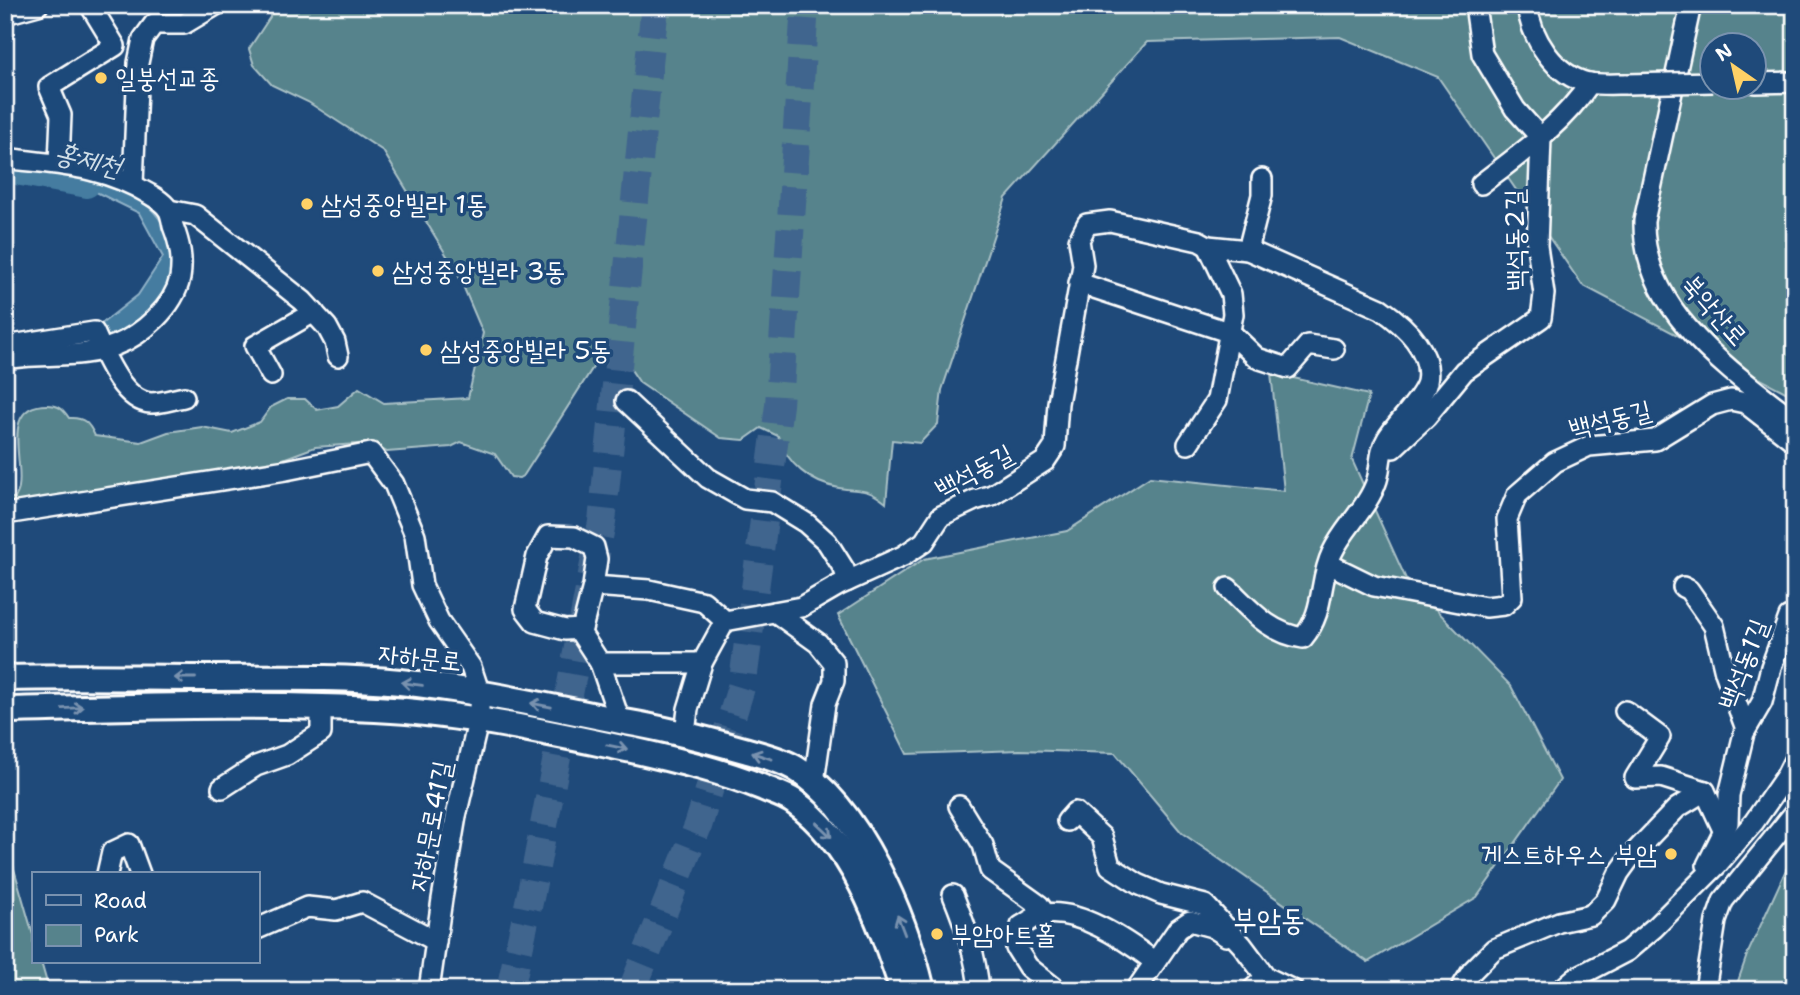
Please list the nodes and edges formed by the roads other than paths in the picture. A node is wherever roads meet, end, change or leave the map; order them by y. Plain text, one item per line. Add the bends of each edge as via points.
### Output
1 (37, 5) edge
2 (90, 5) edge
3 (216, 5) edge
4 (1475, 5) edge
5 (1527, 5) edge
6 (1691, 5) edge
7 (5, 14) edge
8 (1699, 82) edge
9 (1795, 82) edge
10 (1590, 83) junction
11 (1769, 83) edge
12 (1541, 138) junction
13 (5, 158) edge
14 (59, 163) junction
15 (1262, 179) dead end
16 (132, 184) junction
17 (1481, 184) dead end
18 (169, 210) junction
19 (1208, 246) junction
20 (1248, 250) junction
21 (1079, 283) junction
22 (314, 312) junction
23 (1231, 333) junction
24 (5, 346) edge
25 (1334, 349) dead end
26 (102, 351) junction
27 (338, 356) dead end
28 (5, 359) edge
29 (271, 375) dead end
30 (184, 397) dead end
31 (626, 401) dead end
32 (1795, 421) edge
33 (1795, 442) edge
34 (1188, 444) dead end
35 (1379, 461) junction
36 (5, 514) edge
37 (1329, 564) junction
38 (848, 581) junction
39 (593, 586) junction
40 (1683, 587) dead end
41 (1228, 588) dead end
42 (775, 611) junction
43 (1789, 617) dead end
44 (725, 621) junction
45 (578, 629) junction
46 (600, 663) junction
47 (702, 663) junction
48 (5, 678) edge
49 (480, 694) junction
50 (321, 707) junction
51 (5, 710) edge
52 (1625, 711) dead end
53 (620, 721) junction
54 (478, 722) junction
55 (1746, 729) junction
56 (685, 733) junction
57 (1795, 758) edge
58 (814, 782) junction
59 (222, 788) dead end
60 (1705, 791) junction
61 (959, 806) dead end
62 (1795, 812) edge
63 (1066, 821) dead end
64 (1724, 832) junction
65 (107, 872) edge
66 (139, 872) edge
67 (1699, 881) junction
68 (953, 895) dead end
69 (1046, 915) junction
70 (259, 928) edge
71 (436, 942) junction
72 (1242, 945) junction
73 (1155, 962) junction
74 (1259, 984) edge
75 (429, 990) edge
76 (903, 990) edge
77 (922, 990) edge
78 (979, 990) edge
79 (1057, 990) edge
80 (1136, 990) edge
81 (1293, 990) edge
82 (1460, 990) edge
83 (1561, 990) edge
84 (1705, 990) edge

1 - 7 street
2 - 14 street via 115,46 49,87 61,116
3 - 16 street via 184,24 154,24 144,39 138,63
4 - 12 street via 1482,54 1515,109
5 - 10 street via 1533,30 1547,55 1559,68
6 - 32 street, 북악산로 via 1644,221 1649,268 1693,334
8 - 10 street, bridge
9 - 11 street
10 - 12 street
12 - 17 street
12 - 35 street, 백석동2길 via 1537,246 1544,294 1541,318 1464,371 1426,417
13 - 14 street
14 - 16 street
15 - 20 street
16 - 18 street
18 - 22 street via 195,215
18 - 26 street via 180,242 178,288 151,323
19 - 20 street, 백석동길
19 - 21 street, 백석동길 via 1110,221 1087,224 1079,240 1083,265
19 - 23 street via 1231,295
20 - 35 street, 백석동길 via 1381,309 1419,343 1427,384 1386,440
21 - 23 street
21 - 38 street, 백석동길 via 1055,446 1045,461 992,495 941,516 924,542 903,556
22 - 27 street via 327,327
22 - 29 street via 255,346
23 - 25 street via 1256,358 1288,369 1308,345
23 - 34 street via 1217,400
24 - 26 street via 94,332
26 - 28 street
26 - 30 street via 128,392 148,403
31 - 38 street via 708,478 745,499 772,502 806,523 827,542
33 - 37 street, 백석동길 via 1745,403 1731,400 1712,405 1655,440 1589,446 1555,462 1517,495 1507,519 1512,597 1504,605 1486,607 1374,586
35 - 37 street, 백석동길 via 1377,480 1361,513
36 - 49 street via 372,453 394,484 415,535 422,585 439,621 471,667
37 - 41 street, 백석동길 via 1314,624 1303,638 1283,635
38 - 42 street, 백석동길 via 801,607
39 - 44 street via 649,590 704,602
39 - 45 street via 582,629
39 - 45 street via 594,547 574,537 548,536 537,556 525,609 536,622
40 - 55 street, 백석동1길 via 1714,626
42 - 44 street, 백석동길
42 - 58 street via 818,643 834,663
43 - 55 street, 백석동1길 via 1762,702
44 - 47 street
45 - 46 street
46 - 47 street
46 - 53 street
47 - 56 street
49 -> 48 main road, 자하문로 via 398,682 324,679
53 -> 49 main road, 자하문로
49 - 54 street, 자하문로41길
51 -> 50 main road
50 - 54 main road via 394,710
50 - 59 street via 321,733
52 - 60 street via 1660,737 1635,778 1661,777
53 - 56 main road, 자하문로
54 - 71 street, 자하문로41길 via 456,816
54 -> 76 main road via 662,757 741,779 791,800 831,836 853,871
55 - 64 street, 백석동1길
58 -> 56 main road, 자하문로 via 771,758
57 - 67 street via 1754,822
77 -> 58 main road, 자하문로 via 883,878 847,820
60 - 64 street
60 - 82 street via 1677,808 1632,855 1606,900 1591,915 1559,922 1494,948
61 - 69 street via 983,845 990,870
62 - 84 street via 1723,901
63 - 72 street via 1075,812 1102,837 1110,866 1161,894 1205,905
64 - 67 street, 백석동1길
65 - 66 street via 112,852 129,844
67 - 83 street via 1626,951
68 - 78 street via 971,941
69 - 73 street via 1090,922
69 - 79 street via 1021,926 1016,948 1028,967
70 - 71 street, 자하문로41길 via 307,908 335,910 362,902
71 - 75 street, 자하문로41길
72 - 73 street via 1212,927 1190,921 1178,929
72 - 74 street
73 - 80 street
74 - 81 street

